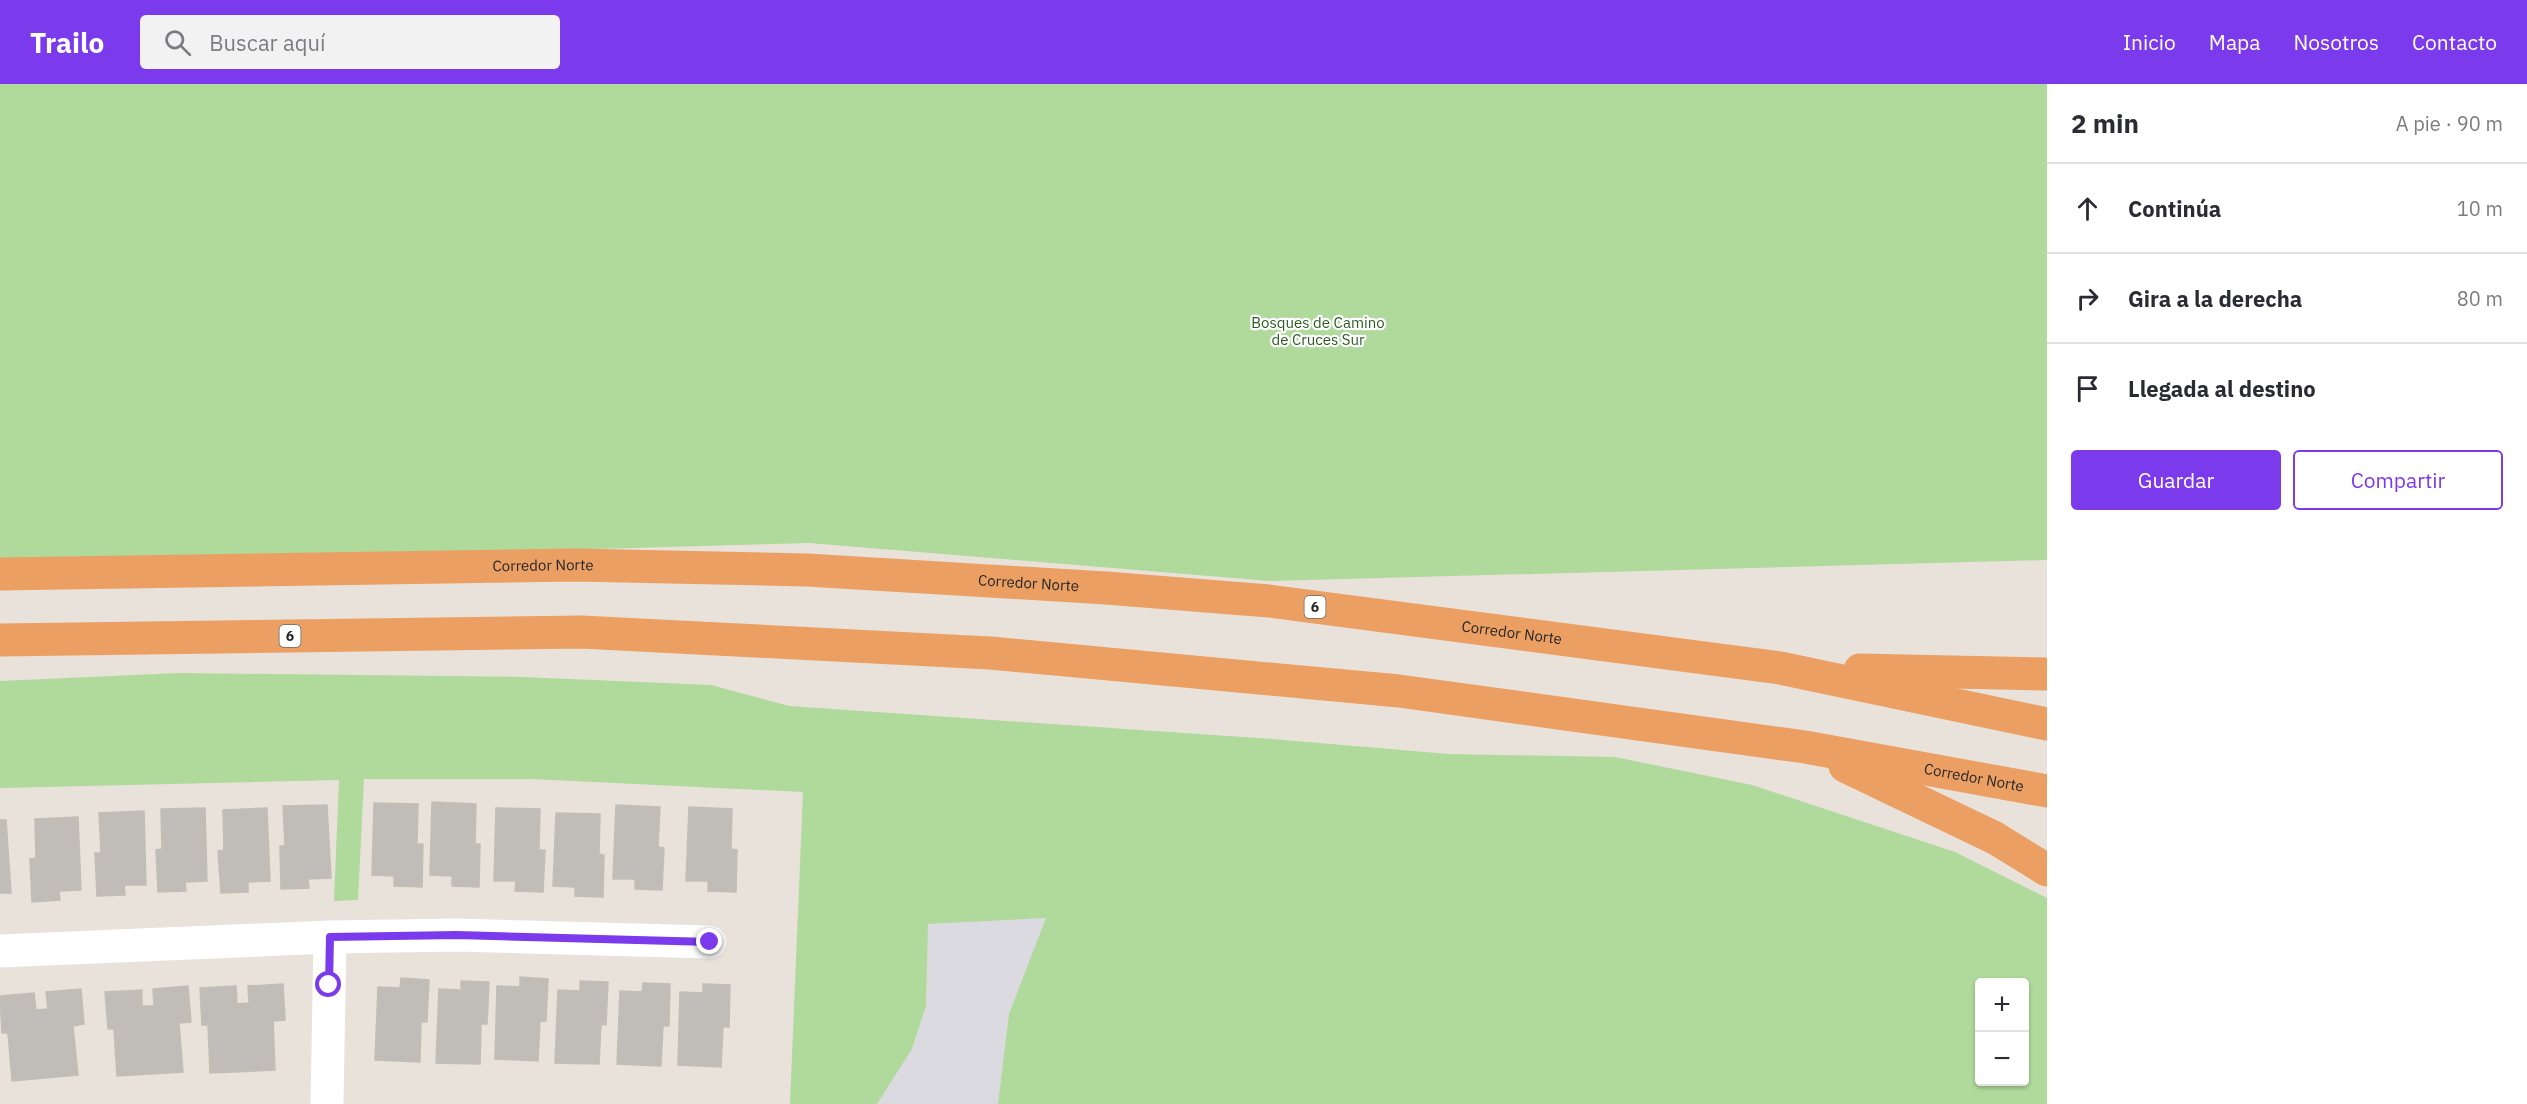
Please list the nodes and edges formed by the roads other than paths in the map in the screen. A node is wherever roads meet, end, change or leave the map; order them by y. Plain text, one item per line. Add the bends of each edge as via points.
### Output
1 (0, 574) edge
2 (0, 640) edge
3 (1780, 668) junction
4 (2047, 674) edge
5 (2047, 724) edge
6 (1805, 747) junction
7 (2047, 791) edge
8 (2047, 870) edge
9 (330, 937) junction
10 (710, 942) dead end
11 (0, 951) edge
12 (327, 1104) edge

1 - 3 highway, Corredor Norte / 6 via 576,565 819,571 1269,601
2 - 6 highway, Corredor Norte / 6 via 581,632 990,653 1399,691
3 - 4 highway
3 - 5 highway, Corredor Norte / 6
6 - 7 highway, Corredor Norte / 6
6 - 8 highway via 1995,838
9 - 10 street via 457,935
9 - 11 street
9 - 12 street

